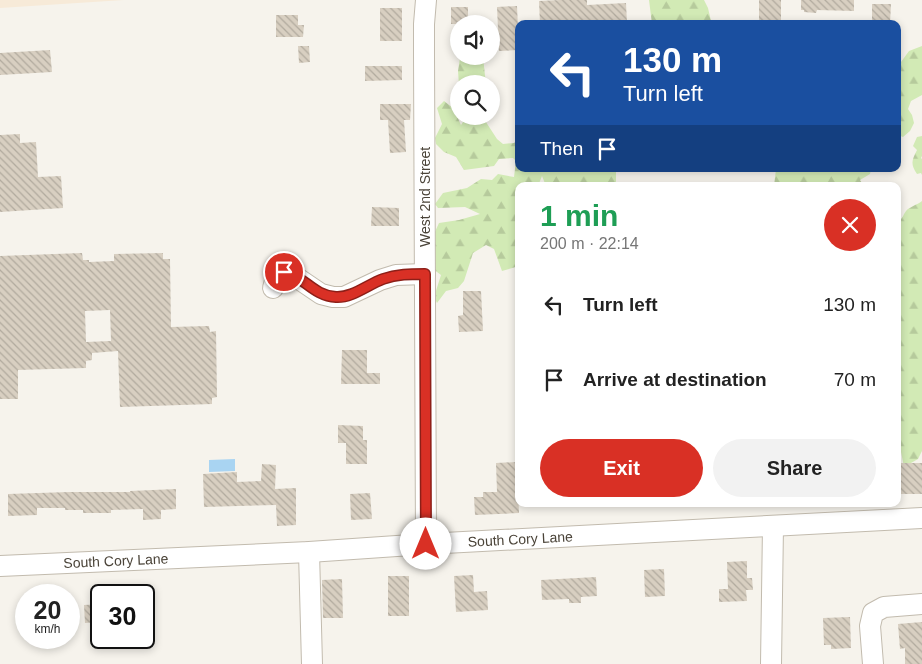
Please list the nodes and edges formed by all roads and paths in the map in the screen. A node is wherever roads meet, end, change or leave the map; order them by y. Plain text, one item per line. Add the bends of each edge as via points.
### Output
1 (426, 0) edge
2 (425, 274) junction
3 (273, 288) dead end
4 (922, 518) edge
5 (773, 526) junction
6 (426, 544) junction
7 (309, 552) junction
8 (0, 566) edge
9 (922, 604) edge
10 (312, 664) edge
11 (771, 664) edge
12 (873, 664) edge

1 - 2 street, West 2nd Street
2 - 3 street via 396,275 344,297 321,294 284,272 278,274
2 - 6 street, West 2nd Street
4 - 5 street, South Cory Lane
5 - 6 street, South Cory Lane
5 - 11 street
6 - 7 street, South Cory Lane
7 - 8 street, South Cory Lane
7 - 10 street
9 - 12 street via 884,607 873,613 870,626

